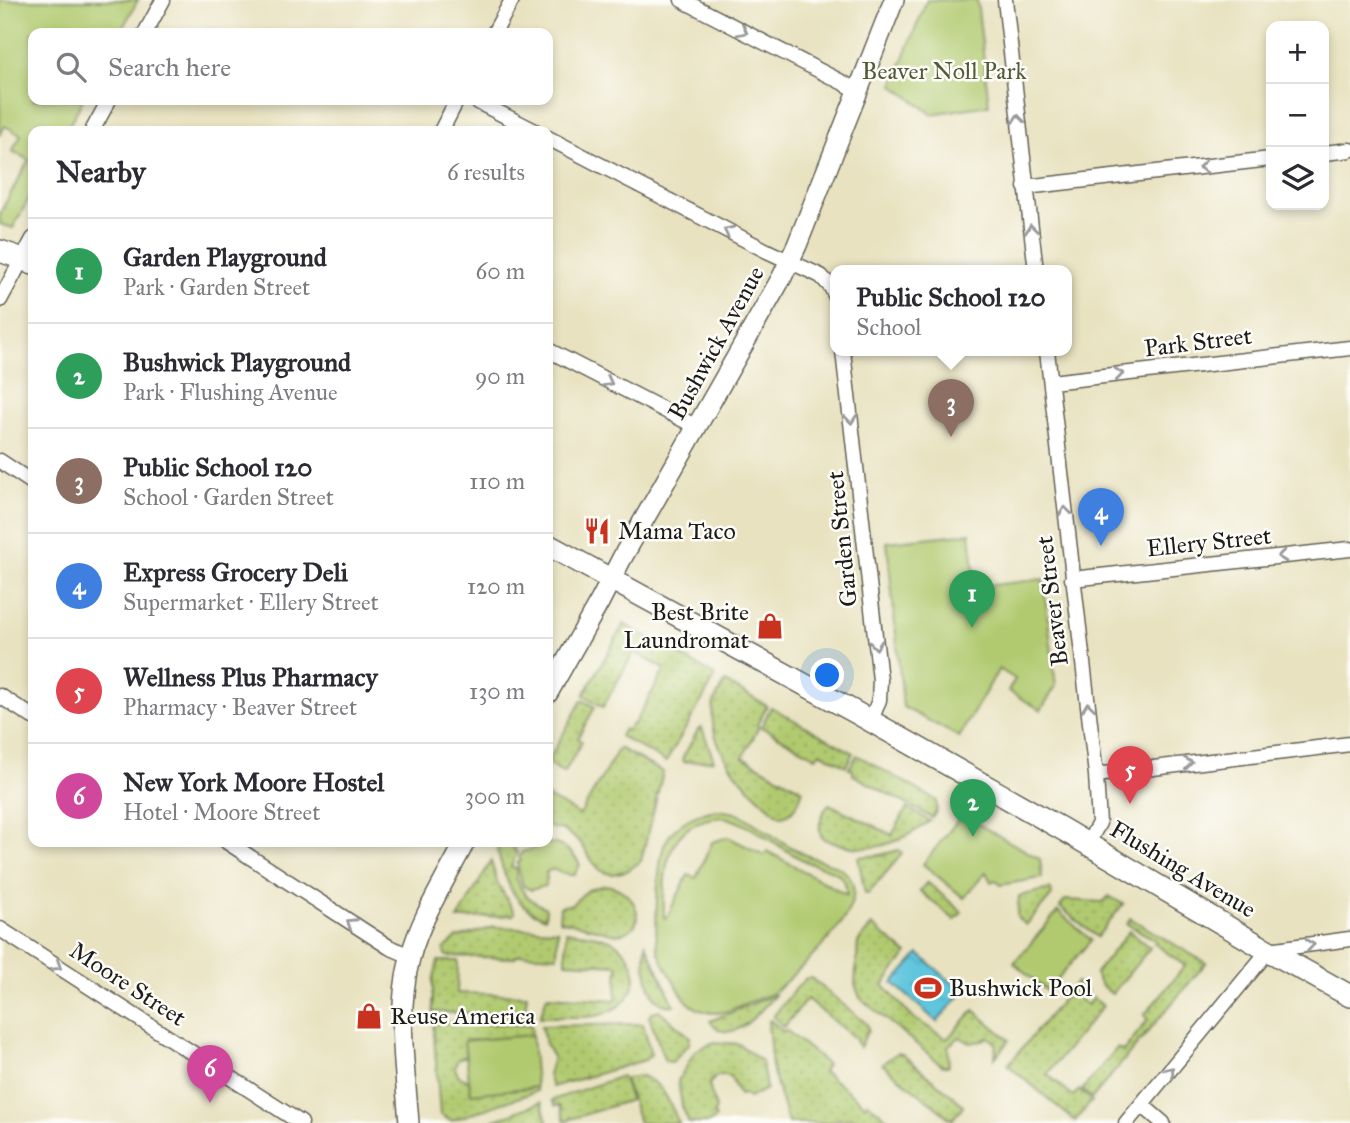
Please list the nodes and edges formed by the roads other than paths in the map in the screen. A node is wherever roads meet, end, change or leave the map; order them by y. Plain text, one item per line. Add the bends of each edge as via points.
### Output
1 (163, 0) edge
2 (512, 0) edge
3 (682, 0) edge
4 (894, 0) edge
5 (1005, 0) edge
6 (148, 28) edge
7 (497, 28) edge
8 (859, 90) junction
9 (106, 105) edge
10 (454, 105) edge
11 (484, 105) edge
12 (95, 126) edge
13 (444, 126) edge
14 (525, 126) edge
15 (553, 141) edge
16 (1350, 150) edge
17 (1329, 152) edge
18 (1266, 160) edge
19 (1026, 187) junction
20 (0, 251) edge
21 (28, 261) edge
22 (790, 262) junction
23 (1036, 265) edge
24 (830, 286) edge
25 (0, 299) edge
26 (1350, 348) edge
27 (553, 353) edge
28 (844, 356) edge
29 (1048, 356) edge
30 (1051, 382) junction
31 (697, 427) junction
32 (0, 461) edge
33 (28, 480) edge
34 (553, 548) edge
35 (1350, 549) edge
36 (1072, 579) junction
37 (611, 580) junction
38 (553, 685) edge
39 (0, 696) edge
40 (28, 714) edge
41 (871, 721) junction
42 (1350, 744) edge
43 (1096, 775) junction
44 (1088, 843) junction
45 (235, 847) edge
46 (462, 847) edge
47 (0, 929) edge
48 (1350, 939) edge
49 (1269, 950) junction
50 (411, 956) junction
51 (1350, 996) edge
52 (1142, 1105) junction
53 (301, 1123) edge
54 (409, 1123) edge
55 (1126, 1123) edge
56 (1163, 1123) edge

1 - 6 street
2 - 7 street
3 -> 8 street
4 - 8 main road, Bushwick Avenue
19 -> 5 street
8 - 22 main road, Bushwick Avenue
9 - 12 street
10 - 13 street
11 - 14 street
22 -> 15 street
16 - 17 street
18 -> 19 street
23 -> 19 street
20 - 21 main road
21 - 25 street
22 - 24 street via 821,276
22 - 31 main road, Bushwick Avenue
30 -> 26 street, Park Street
27 -> 31 street
28 -> 41 street, Garden Street via 880,680
29 - 30 street, Beaver Street
36 -> 30 street, Beaver Street
31 - 37 main road, Bushwick Avenue
32 - 33 street
34 - 37 main road, Flushing Avenue
35 -> 36 street, Ellery Street
43 -> 36 street, Beaver Street
37 - 38 main road, Bushwick Avenue
37 - 41 main road, Flushing Avenue
39 - 40 street
41 - 44 main road, Flushing Avenue
43 -> 42 street
43 - 44 street, Beaver Street via 1099,823
44 - 49 main road, Flushing Avenue
50 -> 45 street via 389,947
46 - 50 main road via 429,909
47 -> 53 street, Moore Street
49 -> 48 street
49 - 51 main road, Flushing Avenue
52 -> 49 street
50 - 54 main road via 403,997
52 - 55 street
52 - 56 street

